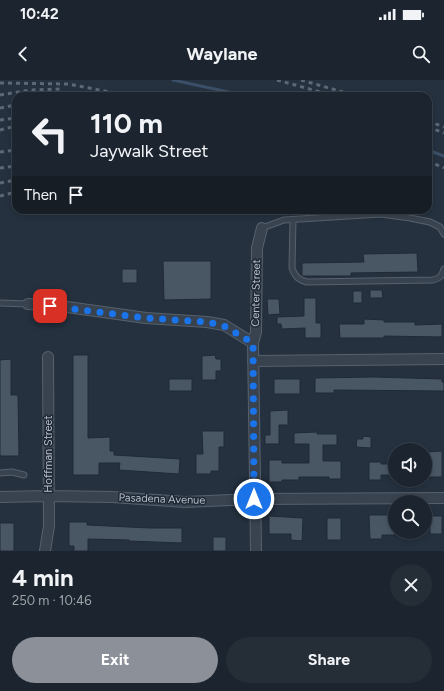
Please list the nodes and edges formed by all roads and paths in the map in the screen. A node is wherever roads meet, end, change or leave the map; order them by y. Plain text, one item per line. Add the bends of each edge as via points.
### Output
1 (293, 220) junction
2 (262, 228) joint
3 (444, 234) edge
4 (444, 269) edge
5 (0, 303) edge
6 (28, 304) joint
7 (253, 343) junction
8 (48, 357) dead end
9 (444, 359) edge
10 (254, 361) junction
11 (0, 472) edge
12 (24, 475) dead end
13 (48, 496) junction
14 (0, 497) edge
15 (444, 498) edge
16 (254, 499) junction
17 (45, 551) edge
18 (256, 551) edge

1 - 2 lane via 284,220
1 - 3 lane via 382,214 430,222 440,227
1 - 4 lane via 292,268 299,280 433,280 442,275
2 - 7 street, Center Street via 257,248 256,332
5 - 6 lane
6 - 7 street via 146,318 207,322 224,326
7 - 10 street, Center Street
8 - 13 street, Hoffman Street
9 - 10 street
10 - 16 street, Center Street
11 - 12 lane
13 - 14 street, Pasadena Avenue
13 - 16 street, Pasadena Avenue via 185,502
13 - 17 street, Hoffman Street
15 - 16 street, Pasadena Avenue
16 - 18 street, Center Street

